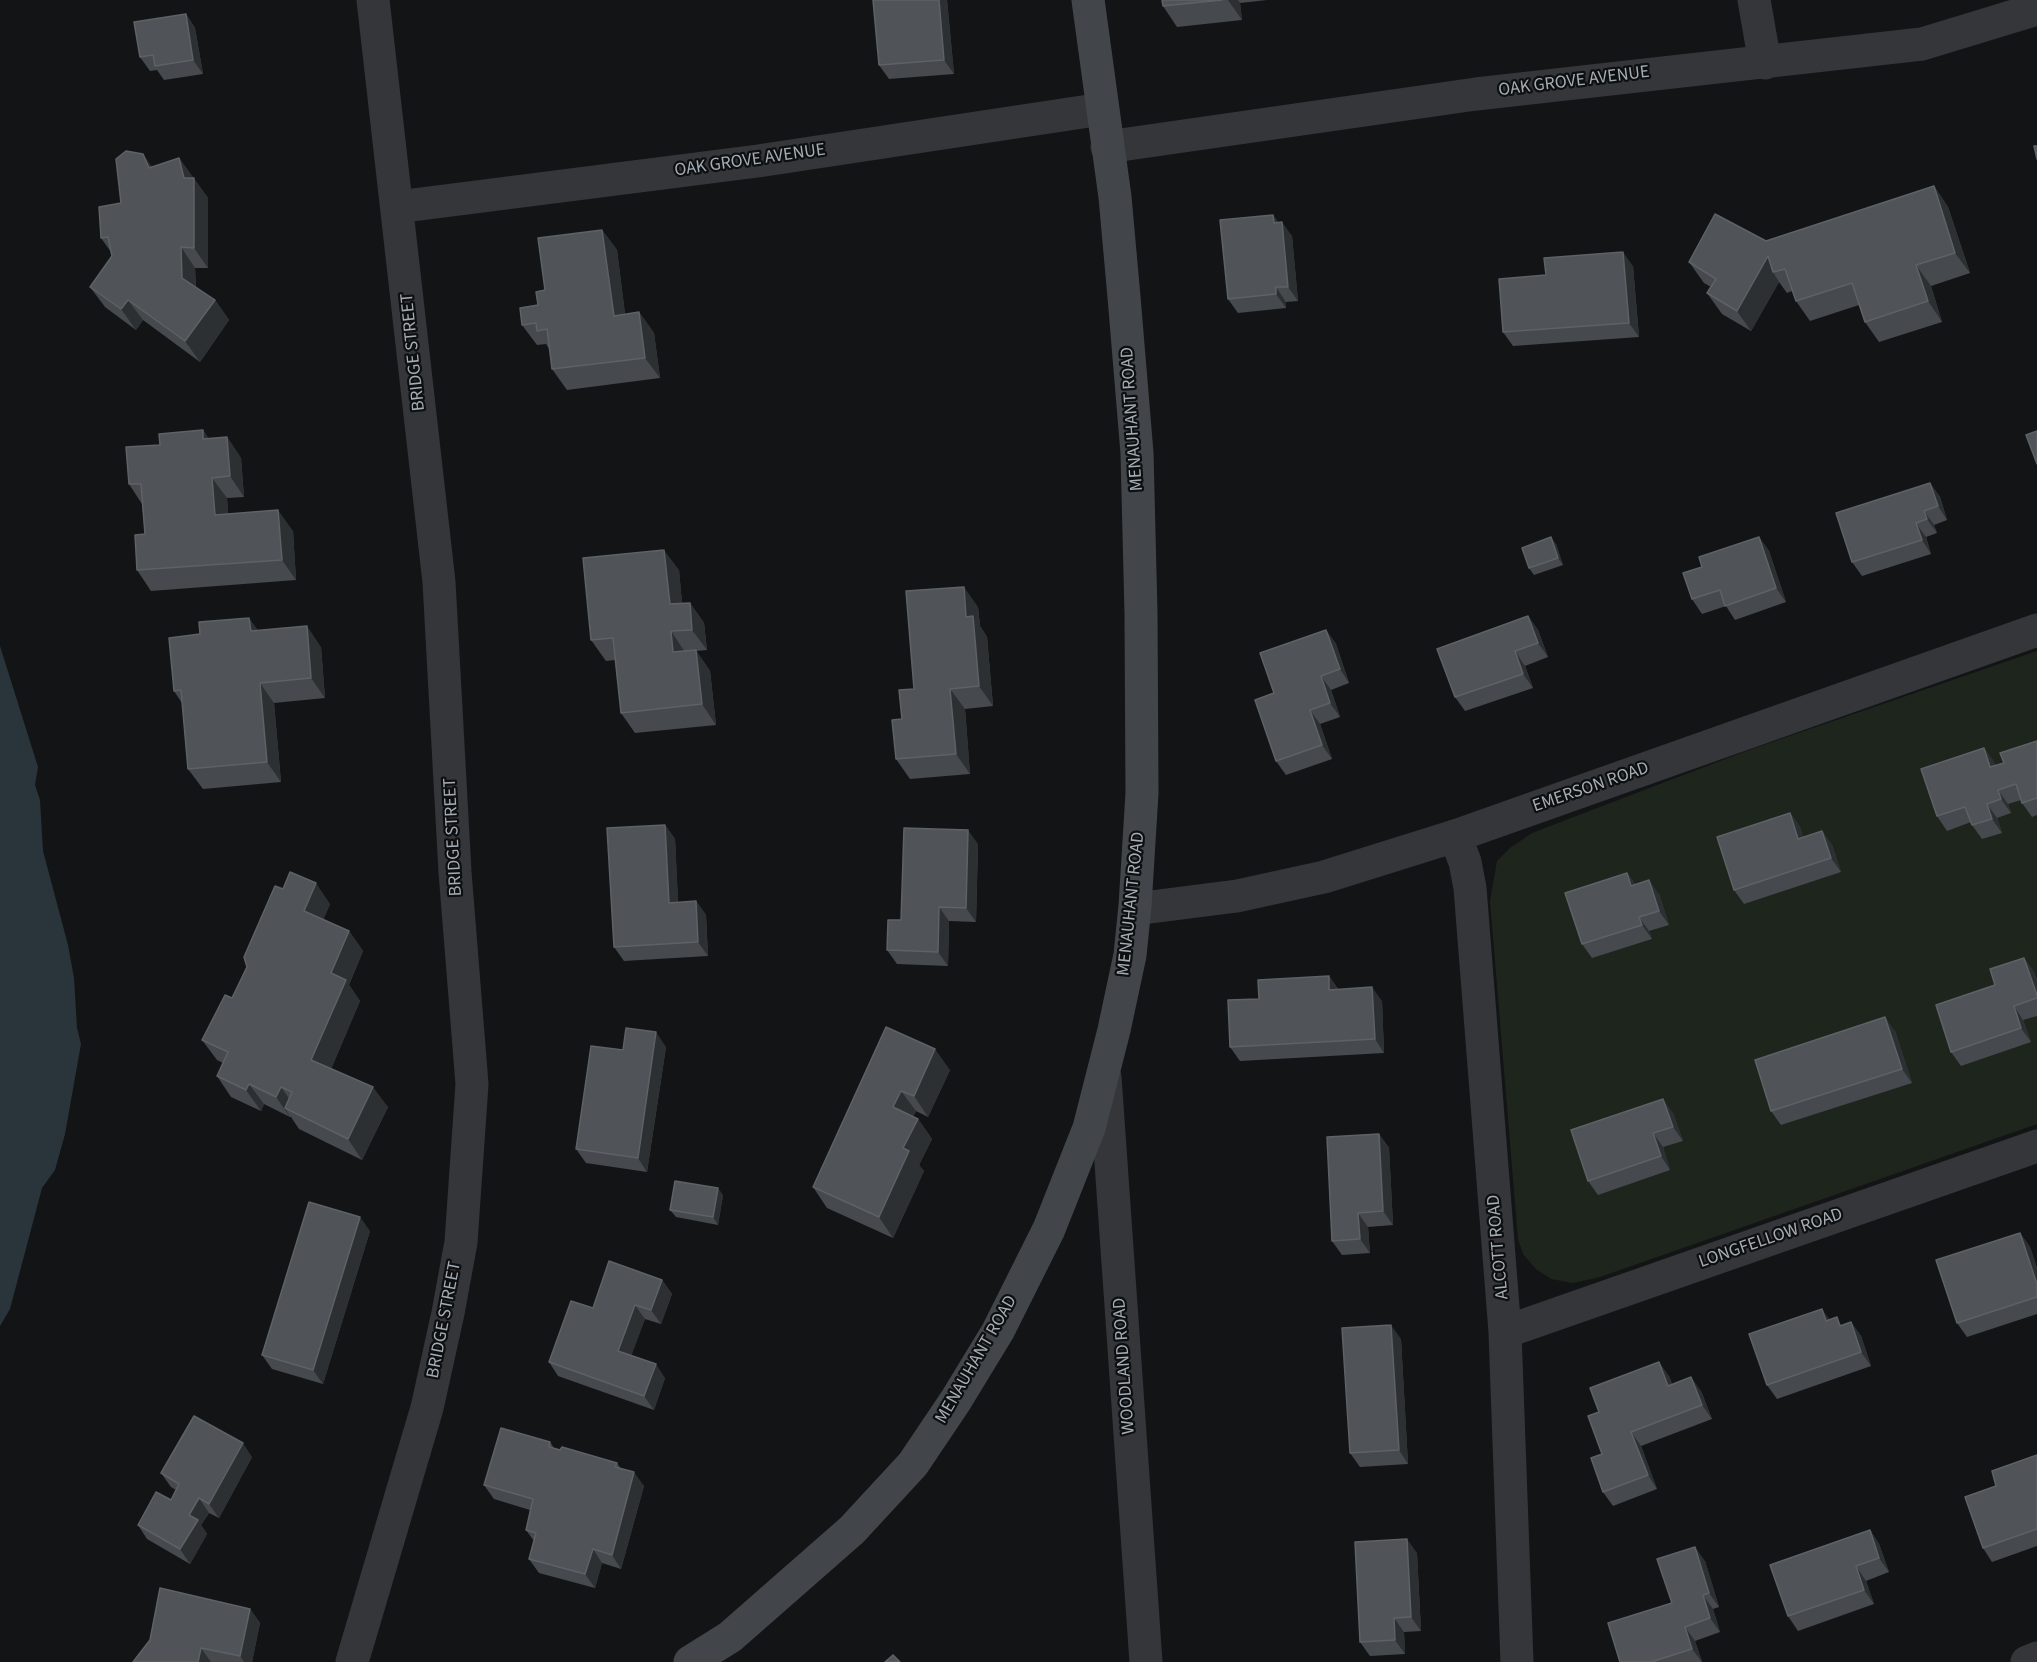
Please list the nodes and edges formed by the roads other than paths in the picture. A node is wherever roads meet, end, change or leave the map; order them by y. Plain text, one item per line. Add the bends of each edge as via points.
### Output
1 (373, 0) edge
2 (1088, 0) edge
3 (1754, 0) edge
4 (2037, 9) edge
5 (1766, 63) junction
6 (1102, 109) junction
7 (1107, 147) junction
8 (397, 207) junction
9 (2037, 630) edge
10 (1455, 836) junction
11 (1135, 909) junction
12 (1104, 1070) junction
13 (2037, 1146) edge
14 (1505, 1332) junction
15 (2037, 1658) edge
16 (352, 1662) edge
17 (690, 1662) edge
18 (1146, 1662) edge
19 (1517, 1662) edge
20 (2027, 1662) edge

1 - 8 street, BRIDGE STREET
2 - 6 main road, MENAUHANT ROAD
3 - 5 street
4 - 5 street, OAK GROVE AVENUE via 1922,44
5 - 7 street, OAK GROVE AVENUE via 1487,93
6 - 7 main road, MENAUHANT ROAD
6 - 8 street, OAK GROVE AVENUE via 758,161
7 - 11 main road, MENAUHANT ROAD via 1137,453 1142,793
8 - 16 street, BRIDGE STREET via 439,582 455,872 472,1084 461,1242 448,1314 427,1408
9 - 10 street, EMERSON ROAD
10 - 11 street, EMERSON ROAD via 1324,877 1237,896
10 - 14 street, ALCOTT ROAD via 1470,888
11 - 12 main road, MENAUHANT ROAD via 1130,955
12 - 17 main road, MENAUHANT ROAD via 1089,1128 1049,1229 998,1331 913,1464 852,1530 789,1588 730,1637
12 - 18 street, WOODLAND ROAD
13 - 14 street, LONGFELLOW ROAD
14 - 19 street, ALCOTT ROAD
15 - 20 street

